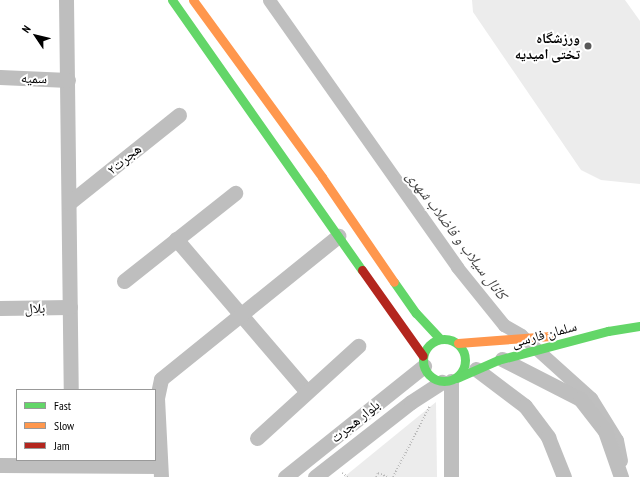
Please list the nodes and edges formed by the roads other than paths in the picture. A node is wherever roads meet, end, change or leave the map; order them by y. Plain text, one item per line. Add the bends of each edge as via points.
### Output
1 (66, 0) edge
2 (172, 0) edge
3 (193, 0) edge
4 (0, 77) edge
5 (68, 80) junction
6 (179, 115) dead end
7 (235, 192) dead end
8 (69, 203) junction
9 (338, 236) junction
10 (176, 239) junction
11 (124, 281) dead end
12 (70, 307) junction
13 (0, 308) edge
14 (241, 314) junction
15 (640, 326) edge
16 (608, 331) junction
17 (440, 339) junction
18 (458, 343) junction
19 (358, 346) dead end
20 (502, 359) junction
21 (424, 361) junction
22 (476, 369) junction
23 (450, 380) junction
24 (71, 389) edge
25 (307, 392) junction
26 (257, 438) dead end
27 (0, 465) edge
28 (72, 468) edge
29 (161, 471) edge
30 (285, 477) edge
31 (315, 477) edge
32 (451, 477) edge
33 (564, 477) edge
34 (621, 477) edge

1 - 5 street
2 - 9 street
3 - 17 street via 322,177 416,313
4 - 5 street, سمیه
5 - 8 street
6 - 8 street, هجرت۲
7 - 10 street
8 - 12 street
9 - 14 street
9 - 21 street
10 - 11 street
10 - 14 street
12 - 13 street, بلال
12 - 24 street
14 - 25 street
14 - 29 street via 161,379 157,398
15 - 16 street, سلمان فارسی
16 - 18 street
16 - 20 street, سلمان فارسی
17 - 18 street
17 - 21 street via 429,345
18 - 23 street via 466,361
19 - 25 street
20 - 22 street, سلمان فارسی
20 - 34 street via 580,399 605,431
21 - 23 street via 431,377
21 - 30 street, بلوار هجرت
22 - 23 street, سلمان فارسی
22 - 33 street via 525,406 548,437
23 - 31 street, بلوار هجرت via 411,402
23 - 32 street
25 - 26 street
27 - 28 street
28 - 29 street

